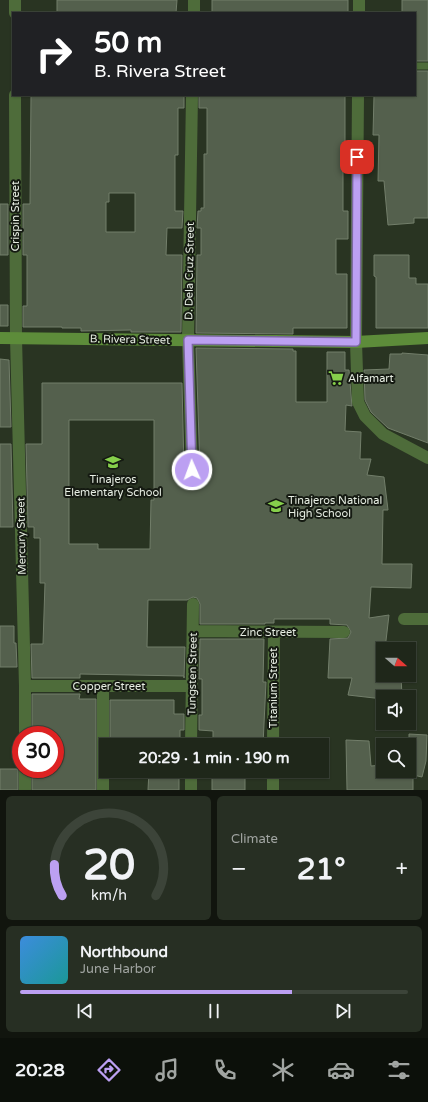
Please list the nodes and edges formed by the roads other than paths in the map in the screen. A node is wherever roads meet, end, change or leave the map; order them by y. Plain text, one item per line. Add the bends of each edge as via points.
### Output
1 (15, 0) edge
2 (194, 0) edge
3 (359, 0) edge
4 (15, 12) edge
5 (194, 12) edge
6 (359, 12) edge
7 (416, 66) edge
8 (428, 66) edge
9 (15, 96) edge
10 (192, 96) edge
11 (358, 96) edge
12 (0, 338) edge
13 (16, 338) junction
14 (428, 338) edge
15 (188, 340) junction
16 (356, 342) junction
17 (428, 458) edge
18 (192, 470) dead end
19 (193, 604) dead end
20 (404, 619) dead end
21 (428, 619) edge
22 (193, 631) junction
23 (274, 632) junction
24 (344, 632) dead end
25 (25, 686) junction
26 (103, 686) junction
27 (192, 686) junction
28 (25, 726) edge
29 (191, 738) edge
30 (274, 738) edge
31 (25, 778) edge
32 (191, 778) edge
33 (273, 778) edge
34 (24, 790) edge
35 (103, 790) edge
36 (191, 790) edge
37 (273, 790) edge

1 - 4 street
2 - 5 street
3 - 6 street
7 - 8 lane
9 - 13 street, Crispin Street
10 - 15 street, D. Dela Cruz Street
11 - 16 street
12 - 13 street, B. Rivera Street
13 - 15 street, B. Rivera Street
13 - 25 street, Mercury Street
14 - 16 street, B. Rivera Street
15 - 16 street, B. Rivera Street
15 - 18 street, D. Dela Cruz Street
16 - 17 street via 358,402 365,416 383,434
19 - 22 street, Tungsten Street
20 - 21 street
22 - 23 street, Zinc Street
22 - 27 street, Tungsten Street
23 - 24 street, Zinc Street
23 - 30 street, Titanium Street
25 - 26 street, Copper Street
25 - 28 street, Mercury Street
26 - 27 street, Copper Street
26 - 35 street
27 - 29 street, Tungsten Street
31 - 34 street
32 - 36 street
33 - 37 street

